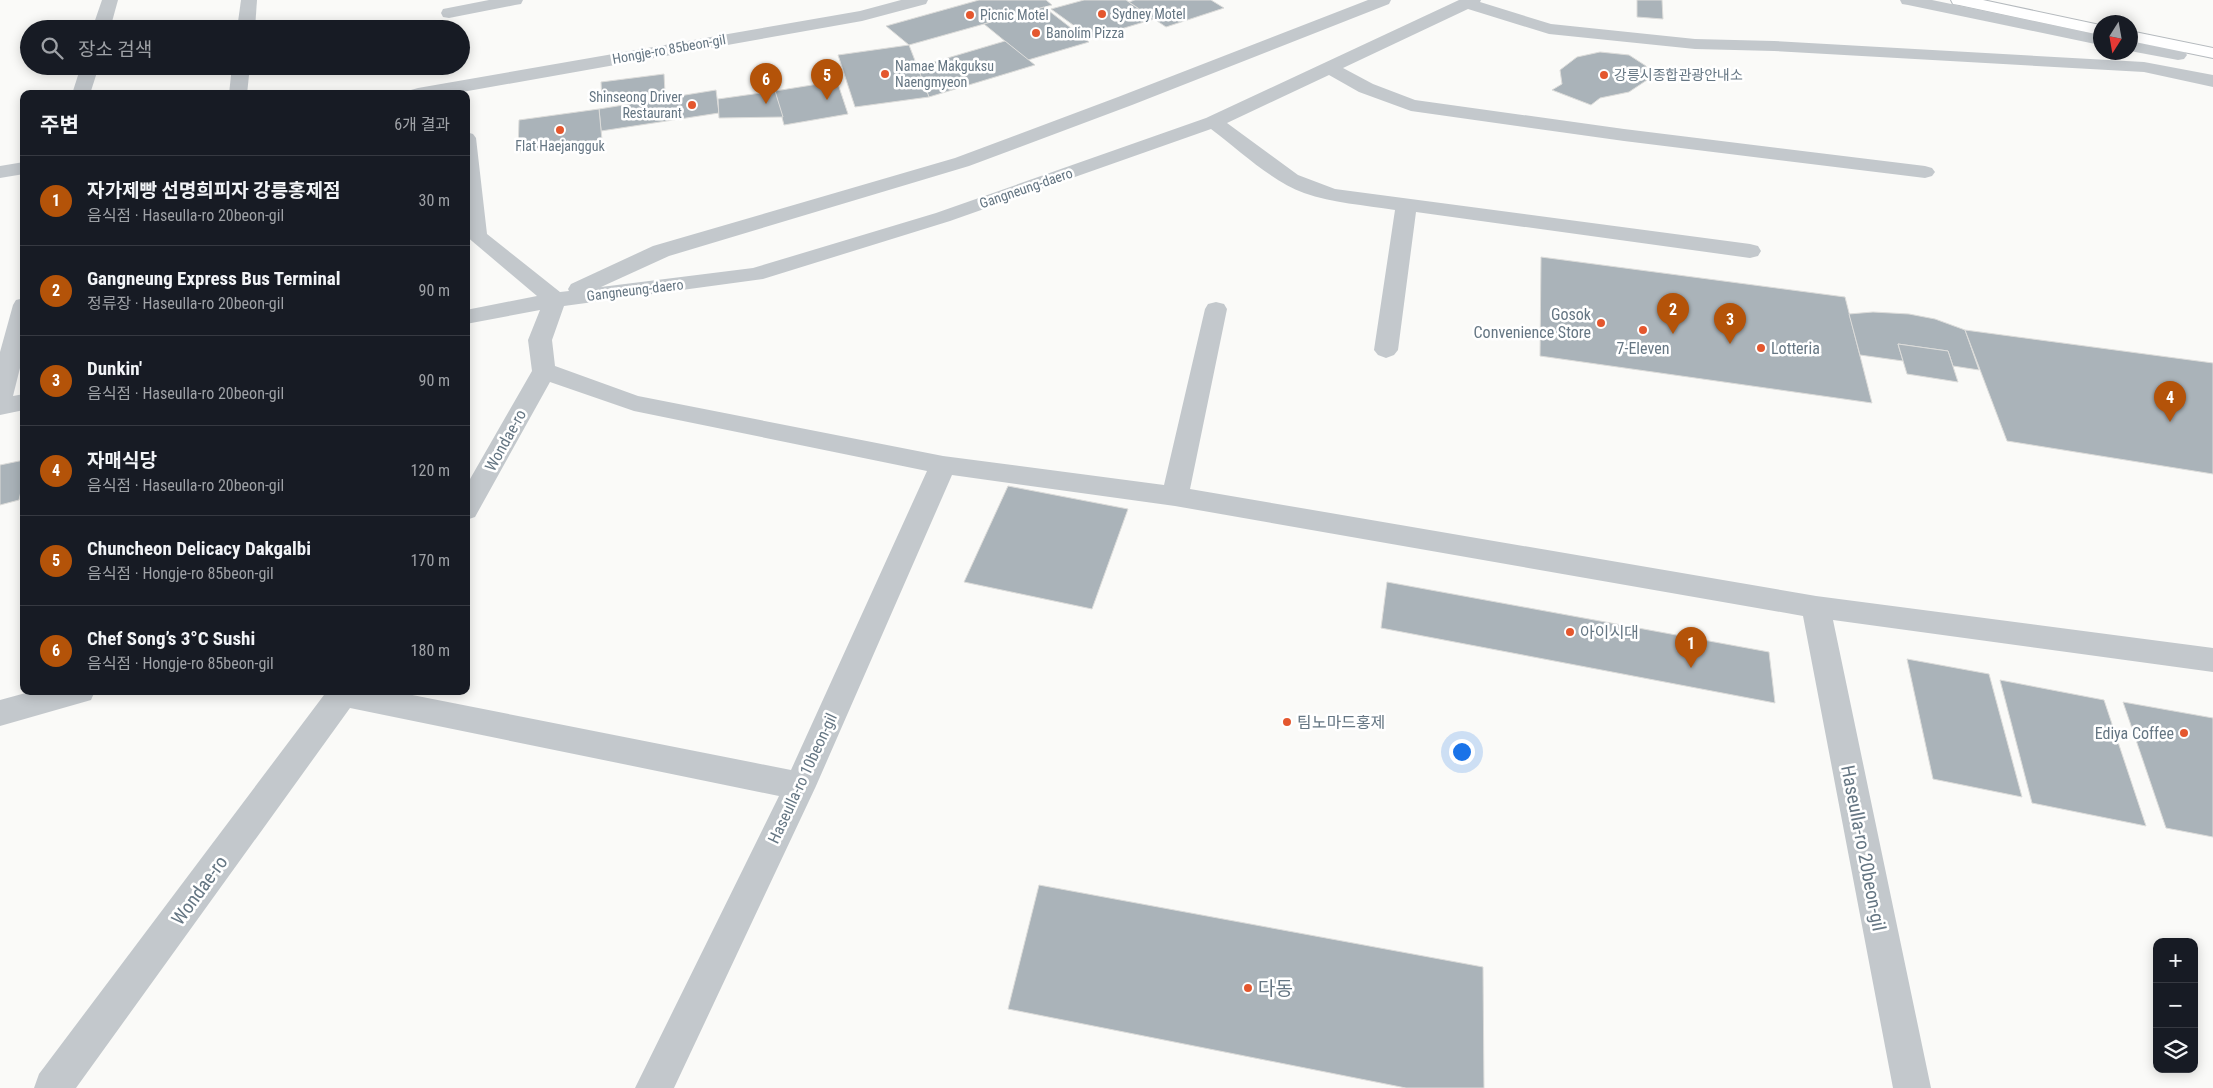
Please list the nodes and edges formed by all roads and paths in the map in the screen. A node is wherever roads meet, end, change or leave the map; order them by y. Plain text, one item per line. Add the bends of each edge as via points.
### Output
1 (110, 0) edge
2 (249, 0) edge
3 (515, 0) edge
4 (920, 0) edge
5 (1383, 0) edge
6 (1908, 0) edge
7 (1959, 0) edge
8 (1470, 2) edge
9 (451, 14) edge
10 (104, 20) edge
11 (247, 20) edge
12 (2093, 29) edge
13 (2138, 38) edge
14 (2093, 39) edge
15 (2138, 48) edge
16 (2213, 53) edge
17 (2213, 62) edge
18 (1330, 68) junction
19 (87, 75) edge
20 (240, 75) edge
21 (459, 75) edge
22 (2213, 81) edge
23 (82, 90) edge
24 (238, 90) edge
25 (461, 90) edge
26 (1213, 122) junction
27 (20, 169) edge
28 (0, 172) edge
29 (1925, 172) dead end
30 (470, 174) edge
31 (1406, 206) junction
32 (1750, 251) dead end
33 (555, 300) junction
34 (1216, 309) dead end
35 (470, 316) edge
36 (20, 320) edge
37 (1386, 350) dead end
38 (544, 370) junction
39 (0, 398) edge
40 (20, 403) edge
41 (0, 407) edge
42 (943, 465) junction
43 (1175, 496) junction
44 (470, 503) edge
45 (1816, 607) junction
46 (2213, 660) edge
47 (65, 695) edge
48 (342, 695) edge
49 (359, 695) edge
50 (0, 713) edge
51 (800, 786) junction
52 (53, 1088) edge
53 (654, 1088) edge
54 (1912, 1088) edge

1 - 10 street
2 - 11 street
3 - 9 street
4 - 25 street, Hongje-ro 85beon-gil via 862,16
5 - 33 street, Gangneung-daero via 962,162 661,251
6 - 14 street
7 - 12 main road
8 - 18 street, Gangneung-daero
8 - 22 street via 1549,29 1694,44 2144,67
13 - 16 main road
15 - 17 street
18 - 26 street, Gangneung-daero
18 - 29 street via 1366,88 1412,105
19 - 23 street
20 - 24 street
21 - 25 street
26 - 31 street via 1291,179 1310,188 1333,195
26 - 33 street, Gangneung-daero via 943,217 755,274
27 - 28 street
30 - 33 street via 477,236
31 - 32 street
31 - 37 street
33 - 35 street, Gangneung-daero
33 - 38 street via 540,340
34 - 43 street
36 - 39 street
38 - 42 street via 634,403
38 - 44 street, Wondae-ro
40 - 41 street
42 - 43 street
42 - 51 street, Haseulla-ro 10beon-gil
43 - 45 street
45 - 46 street
45 - 54 street, Haseulla-ro 20beon-gil
47 - 50 street
48 - 52 street, Wondae-ro
49 - 51 street
51 - 53 street, Haseulla-ro 10beon-gil

